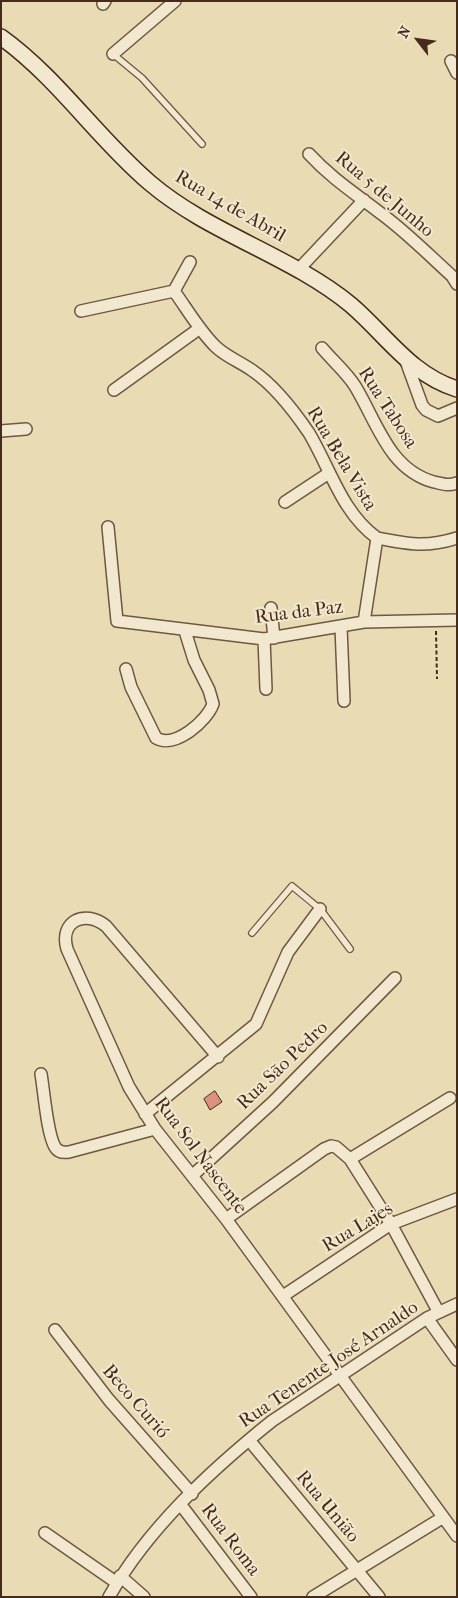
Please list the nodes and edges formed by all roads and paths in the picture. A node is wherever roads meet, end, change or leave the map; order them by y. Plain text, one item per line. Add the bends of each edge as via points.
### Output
1 (175, 1) edge
2 (1, 37) edge
3 (114, 54) joint
4 (451, 61) dead end
5 (457, 73) edge
6 (202, 144) dead end
7 (309, 154) dead end
8 (364, 200) junction
9 (190, 262) dead end
10 (299, 269) junction
11 (455, 278) edge
12 (174, 291) junction
13 (81, 311) dead end
14 (200, 328) junction
15 (322, 348) dead end
16 (406, 361) junction
17 (457, 389) edge
18 (114, 390) dead end
19 (457, 408) edge
20 (26, 429) dead end
21 (1, 432) edge
22 (329, 473) junction
23 (457, 483) edge
24 (285, 502) dead end
25 (108, 527) dead end
26 (377, 538) junction
27 (457, 538) edge
28 (271, 608) dead end
29 (457, 620) edge
30 (436, 621) junction
31 (364, 622) junction
32 (341, 627) junction
33 (186, 631) junction
34 (269, 638) junction
35 (126, 669) dead end
36 (437, 678) dead end
37 (266, 689) dead end
38 (344, 701) dead end
39 (320, 909) junction
40 (252, 933) dead end
41 (350, 949) dead end
42 (395, 978) dead end
43 (218, 1057) junction
44 (41, 1074) dead end
45 (450, 1098) dead end
46 (145, 1114) junction
47 (155, 1129) junction
48 (346, 1155) junction
49 (193, 1175) junction
50 (457, 1199) edge
51 (226, 1218) junction
52 (391, 1224) junction
53 (283, 1296) junction
54 (457, 1304) edge
55 (438, 1311) junction
56 (426, 1318) junction
57 (55, 1330) dead end
58 (457, 1360) edge
59 (340, 1376) junction
60 (249, 1440) junction
61 (192, 1494) junction
62 (181, 1505) junction
63 (442, 1518) junction
64 (45, 1533) dead end
65 (457, 1536) edge
66 (357, 1569) junction
67 (119, 1580) junction
68 (109, 1597) edge
69 (144, 1597) edge
70 (251, 1597) edge
71 (313, 1597) edge
72 (379, 1597) edge

1 - 3 street
2 - 10 street, Rua 14 de Abril via 30,60 151,184 194,213
3 - 6 lane via 142,78
4 - 5 street
7 - 8 street, Rua 5 de Junho via 327,174
8 - 10 street
8 - 11 street, Rua 5 de Junho
9 - 12 street
10 - 16 street, Rua 14 de Abril via 351,306
12 - 13 street
12 - 14 street, Rua Bela Vista
14 - 18 street
14 - 22 street, Rua Bela Vista via 233,360 253,370 274,388 308,433
15 - 23 street, Rua Tabosa via 354,384 390,452 410,471 429,480 450,486
16 - 17 street, Rua 14 de Abril via 420,372
16 - 19 street via 426,410 438,416
20 - 21 street
22 - 24 street
22 - 26 street, Rua Bela Vista via 363,528
25 - 33 street, Rua da Paz via 117,621
26 - 27 street, Rua Bela Vista via 404,544 436,545
26 - 31 street, Rua Bela Vista
28 - 34 street
29 - 30 street, Rua da Paz
30 - 31 street, Rua da Paz
30 - 36 path
31 - 32 street, Rua da Paz
32 - 34 street, Rua da Paz
32 - 38 street
33 - 34 street, Rua da Paz
33 - 35 street via 194,660 212,698 211,710 187,733 166,741 156,738 130,687
34 - 37 street
39 - 40 lane via 292,886
39 - 41 lane
39 - 43 street via 283,961 256,1024
42 - 49 street, Rua São Pedro via 273,1102
43 - 46 street
43 - 46 street, Rua Sol Nascente via 106,926 94,918 74,921 66,931 67,949 125,1079
44 - 47 street via 54,1145 60,1152
45 - 48 street
46 - 47 street, Rua Sol Nascente
47 - 49 street, Rua Sol Nascente
48 - 51 street via 331,1146 324,1149
48 - 52 street
49 - 51 street, Rua Sol Nascente
50 - 52 street, Rua Lajes
51 - 53 street, Rua Sol Nascente
52 - 53 street, Rua Lajes
52 - 55 street
53 - 59 street, Rua Sol Nascente
54 - 55 street, Rua Tenente José Arnaldo
55 - 56 street, Rua Tenente José Arnaldo
56 - 58 street
56 - 59 street, Rua Tenente José Arnaldo
57 - 61 street, Beco Curió via 109,1400
59 - 60 street, Rua Tenente José Arnaldo
59 - 63 street, Rua Sol Nascente
60 - 61 street, Rua Tenente José Arnaldo
60 - 66 street, Rua União
61 - 62 street, Rua Tenente José Arnaldo
62 - 67 street, Rua Tenente José Arnaldo via 144,1543
62 - 70 street, Rua Roma
63 - 65 street, Rua Sol Nascente
63 - 66 street
64 - 67 street
66 - 71 street
66 - 72 street, Rua União
67 - 68 street, Rua Tenente José Arnaldo
67 - 69 street

